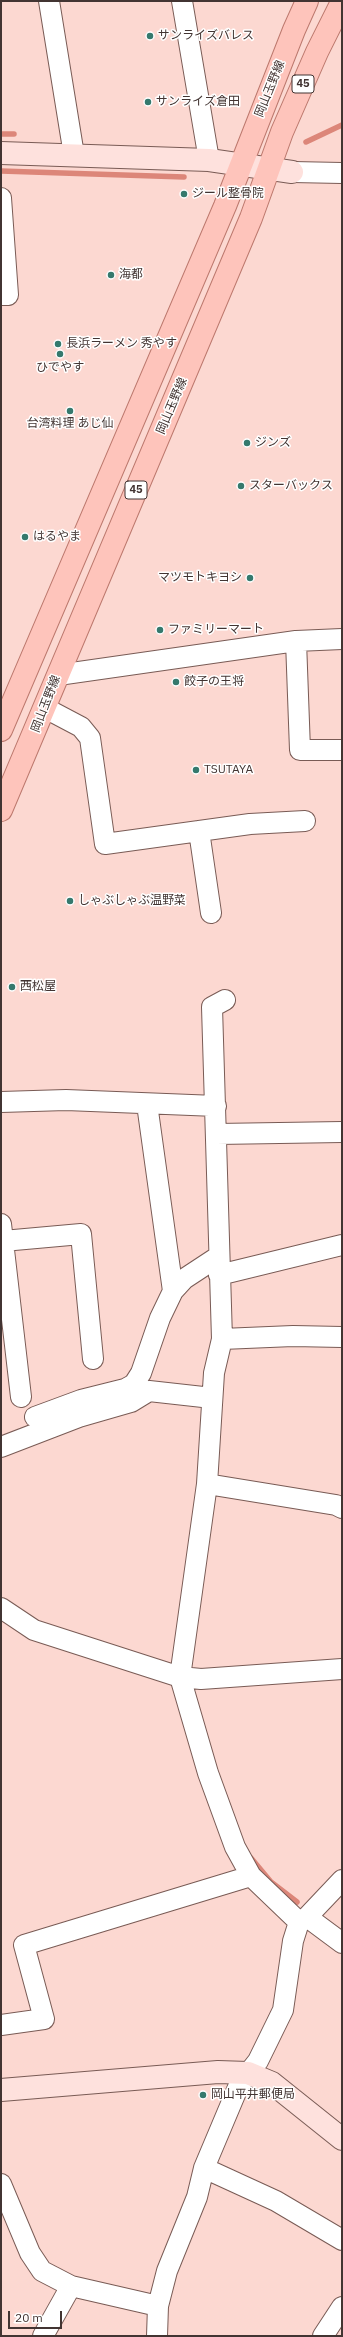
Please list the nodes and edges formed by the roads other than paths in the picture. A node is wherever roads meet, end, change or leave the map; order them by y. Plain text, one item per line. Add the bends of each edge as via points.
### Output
1 (49, 1) edge
2 (182, 1) edge
3 (307, 1) edge
4 (342, 2) edge
5 (1, 153) edge
6 (74, 155) junction
7 (209, 160) junction
8 (241, 164) junction
9 (269, 169) junction
10 (292, 172) joint
11 (342, 173) edge
12 (1, 198) edge
13 (1, 295) edge
14 (342, 639) edge
15 (296, 641) junction
16 (58, 675) junction
17 (7, 702) edge
18 (45, 708) junction
19 (1, 730) edge
20 (342, 750) edge
21 (1, 810) edge
22 (304, 821) dead end
23 (199, 831) junction
24 (211, 914) dead end
25 (225, 1000) dead end
26 (1, 1102) edge
27 (148, 1104) junction
28 (216, 1106) junction
29 (342, 1132) edge
30 (216, 1134) junction
31 (2, 1232) edge
32 (342, 1245) edge
33 (219, 1266) junction
34 (173, 1291) junction
35 (342, 1337) edge
36 (222, 1339) junction
37 (93, 1359) dead end
38 (21, 1396) dead end
39 (212, 1398) junction
40 (70, 1412) junction
41 (35, 1417) dead end
42 (1, 1447) edge
43 (207, 1484) junction
44 (342, 1508) edge
45 (1, 1608) edge
46 (342, 1668) edge
47 (180, 1677) junction
48 (251, 1876) junction
49 (342, 1880) edge
50 (303, 1920) junction
51 (342, 1943) edge
52 (1, 2025) edge
53 (248, 2073) junction
54 (1, 2090) edge
55 (342, 2138) edge
56 (204, 2168) junction
57 (1, 2184) edge
58 (342, 2240) edge
59 (71, 2286) junction
60 (158, 2306) junction
61 (342, 2307) edge
62 (43, 2336) edge
63 (157, 2336) edge
64 (323, 2336) edge

1 - 6 street
2 - 7 street
3 - 8 main road, 岡山玉野線 / 45
4 - 9 main road, 岡山玉野線 / 45 via 282,132
5 - 6 street
6 - 7 street
7 - 8 street
8 - 9 street
8 - 17 main road, 岡山玉野線 / 45
9 - 10 street
9 - 16 main road, 岡山玉野線 / 45 via 251,218
10 - 11 street
12 - 13 street via 8,295
14 - 15 street
15 - 16 street
15 - 20 street via 300,750
16 - 18 main road, 岡山玉野線 / 45
17 - 19 main road, 岡山玉野線 / 45
18 - 21 main road, 岡山玉野線 / 45
18 - 23 street via 81,726 90,738 105,844
22 - 23 street via 250,824
23 - 24 street
25 - 28 street via 212,1007
26 - 27 street via 66,1100
27 - 28 street
27 - 34 street
28 - 30 street
29 - 30 street
30 - 33 street
31 - 37 street via 81,1234
31 - 38 street
32 - 33 street
33 - 34 street via 184,1279
33 - 36 street
34 - 40 street via 160,1318 141,1374 134,1384
35 - 36 street
36 - 39 street via 214,1373
39 - 40 street via 149,1390 131,1402
39 - 43 street
40 - 41 street
40 - 42 street
43 - 44 street
43 - 47 street
45 - 47 street via 34,1630
46 - 47 street via 201,1679
47 - 48 street via 208,1773 235,1847
48 - 50 street
48 - 52 street via 24,1945 44,2020
49 - 50 street
50 - 51 street
50 - 53 street via 293,1941 283,2010 258,2061
53 - 54 street via 218,2072
53 - 55 street via 272,2083
53 - 56 street via 239,2086
56 - 58 street via 276,2201
56 - 60 street via 197,2197 167,2271
57 - 59 street via 30,2253 42,2271
59 - 60 street
59 - 62 street
60 - 63 street
61 - 64 street

